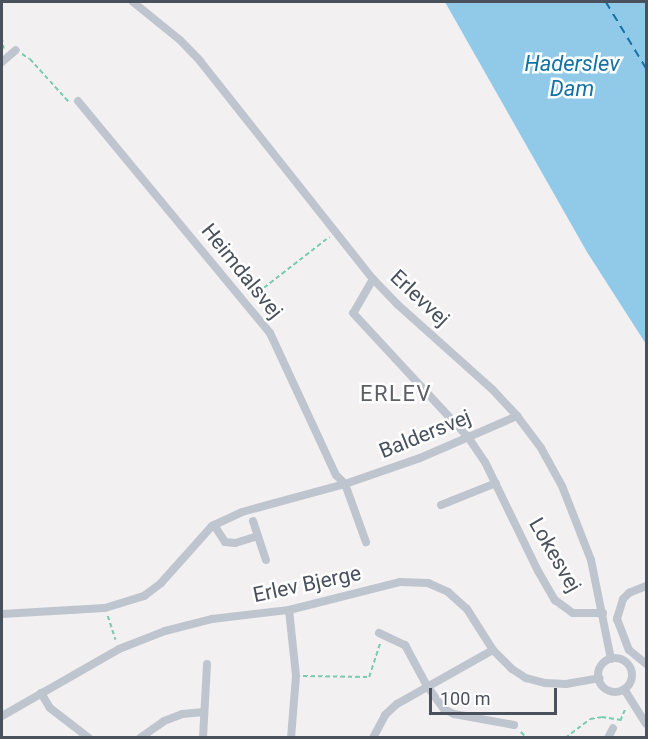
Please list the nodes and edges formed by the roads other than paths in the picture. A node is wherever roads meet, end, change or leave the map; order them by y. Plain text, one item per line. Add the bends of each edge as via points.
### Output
1 (133, 2) edge
2 (16, 50) road end
3 (2, 62) edge
4 (78, 101) road end
5 (373, 279) junction
6 (517, 416) junction
7 (468, 437) junction
8 (496, 483) junction
9 (345, 484) junction
10 (441, 505) dead end
11 (253, 521) dead end
12 (213, 526) junction
13 (258, 536) junction
14 (366, 542) dead end
15 (266, 560) dead end
16 (646, 586) edge
17 (289, 610) junction
18 (603, 613) junction
19 (2, 614) edge
20 (379, 633) road end
21 (493, 650) junction
22 (611, 659) junction
23 (207, 664) dead end
24 (646, 665) edge
25 (631, 670) junction
26 (599, 678) junction
27 (427, 686) junction
28 (624, 690) junction
29 (40, 693) junction
30 (204, 712) junction
31 (2, 716) edge
32 (646, 724) edge
33 (514, 725) road end
34 (614, 728) road end
35 (89, 738) edge
36 (140, 738) edge
37 (203, 738) edge
38 (291, 738) edge
39 (373, 738) edge
40 (608, 738) edge

1 - 5 street, Erlevvej via 200,61
2 - 3 street
4 - 9 street, Heimdalsvej via 270,333 336,475
5 - 6 street, Erlevvej
5 - 7 street, Lokesvej via 353,313
6 - 7 street, Baldersvej
6 - 18 street, Erlevvej via 562,486 591,560
7 - 8 street, Lokesvej
7 - 9 street, Baldersvej
8 - 10 street
8 - 18 street, Lokesvej via 555,600 573,613
9 - 12 street, Baldersvej via 242,512
9 - 14 street
11 - 13 street
12 - 13 street via 221,539 231,544
12 - 19 street, Baldersvej via 144,596 105,608
13 - 15 street
16 - 24 street via 623,599 617,619 629,650
17 - 21 street, Erlev Bjerge via 400,582 428,583 448,592 467,609
17 - 29 street, Erlev Bjerge via 212,619 165,631 119,649
17 - 38 street via 296,676
18 - 22 street, Erlevvej
20 - 27 street via 405,645
21 - 26 street, Erlev Bjerge via 526,678 566,684
21 - 27 street
22 - 25 street via 621,659
22 - 26 street via 600,668
23 - 30 street
24 - 25 street
25 - 28 street via 631,681
26 - 28 street via 609,691
27 - 33 street via 436,702 454,714
27 - 39 street via 397,704
28 - 32 street
29 - 31 street, Erlev Bjerge
29 - 35 street via 50,708
30 - 36 street via 164,721
30 - 37 street
34 - 40 street

